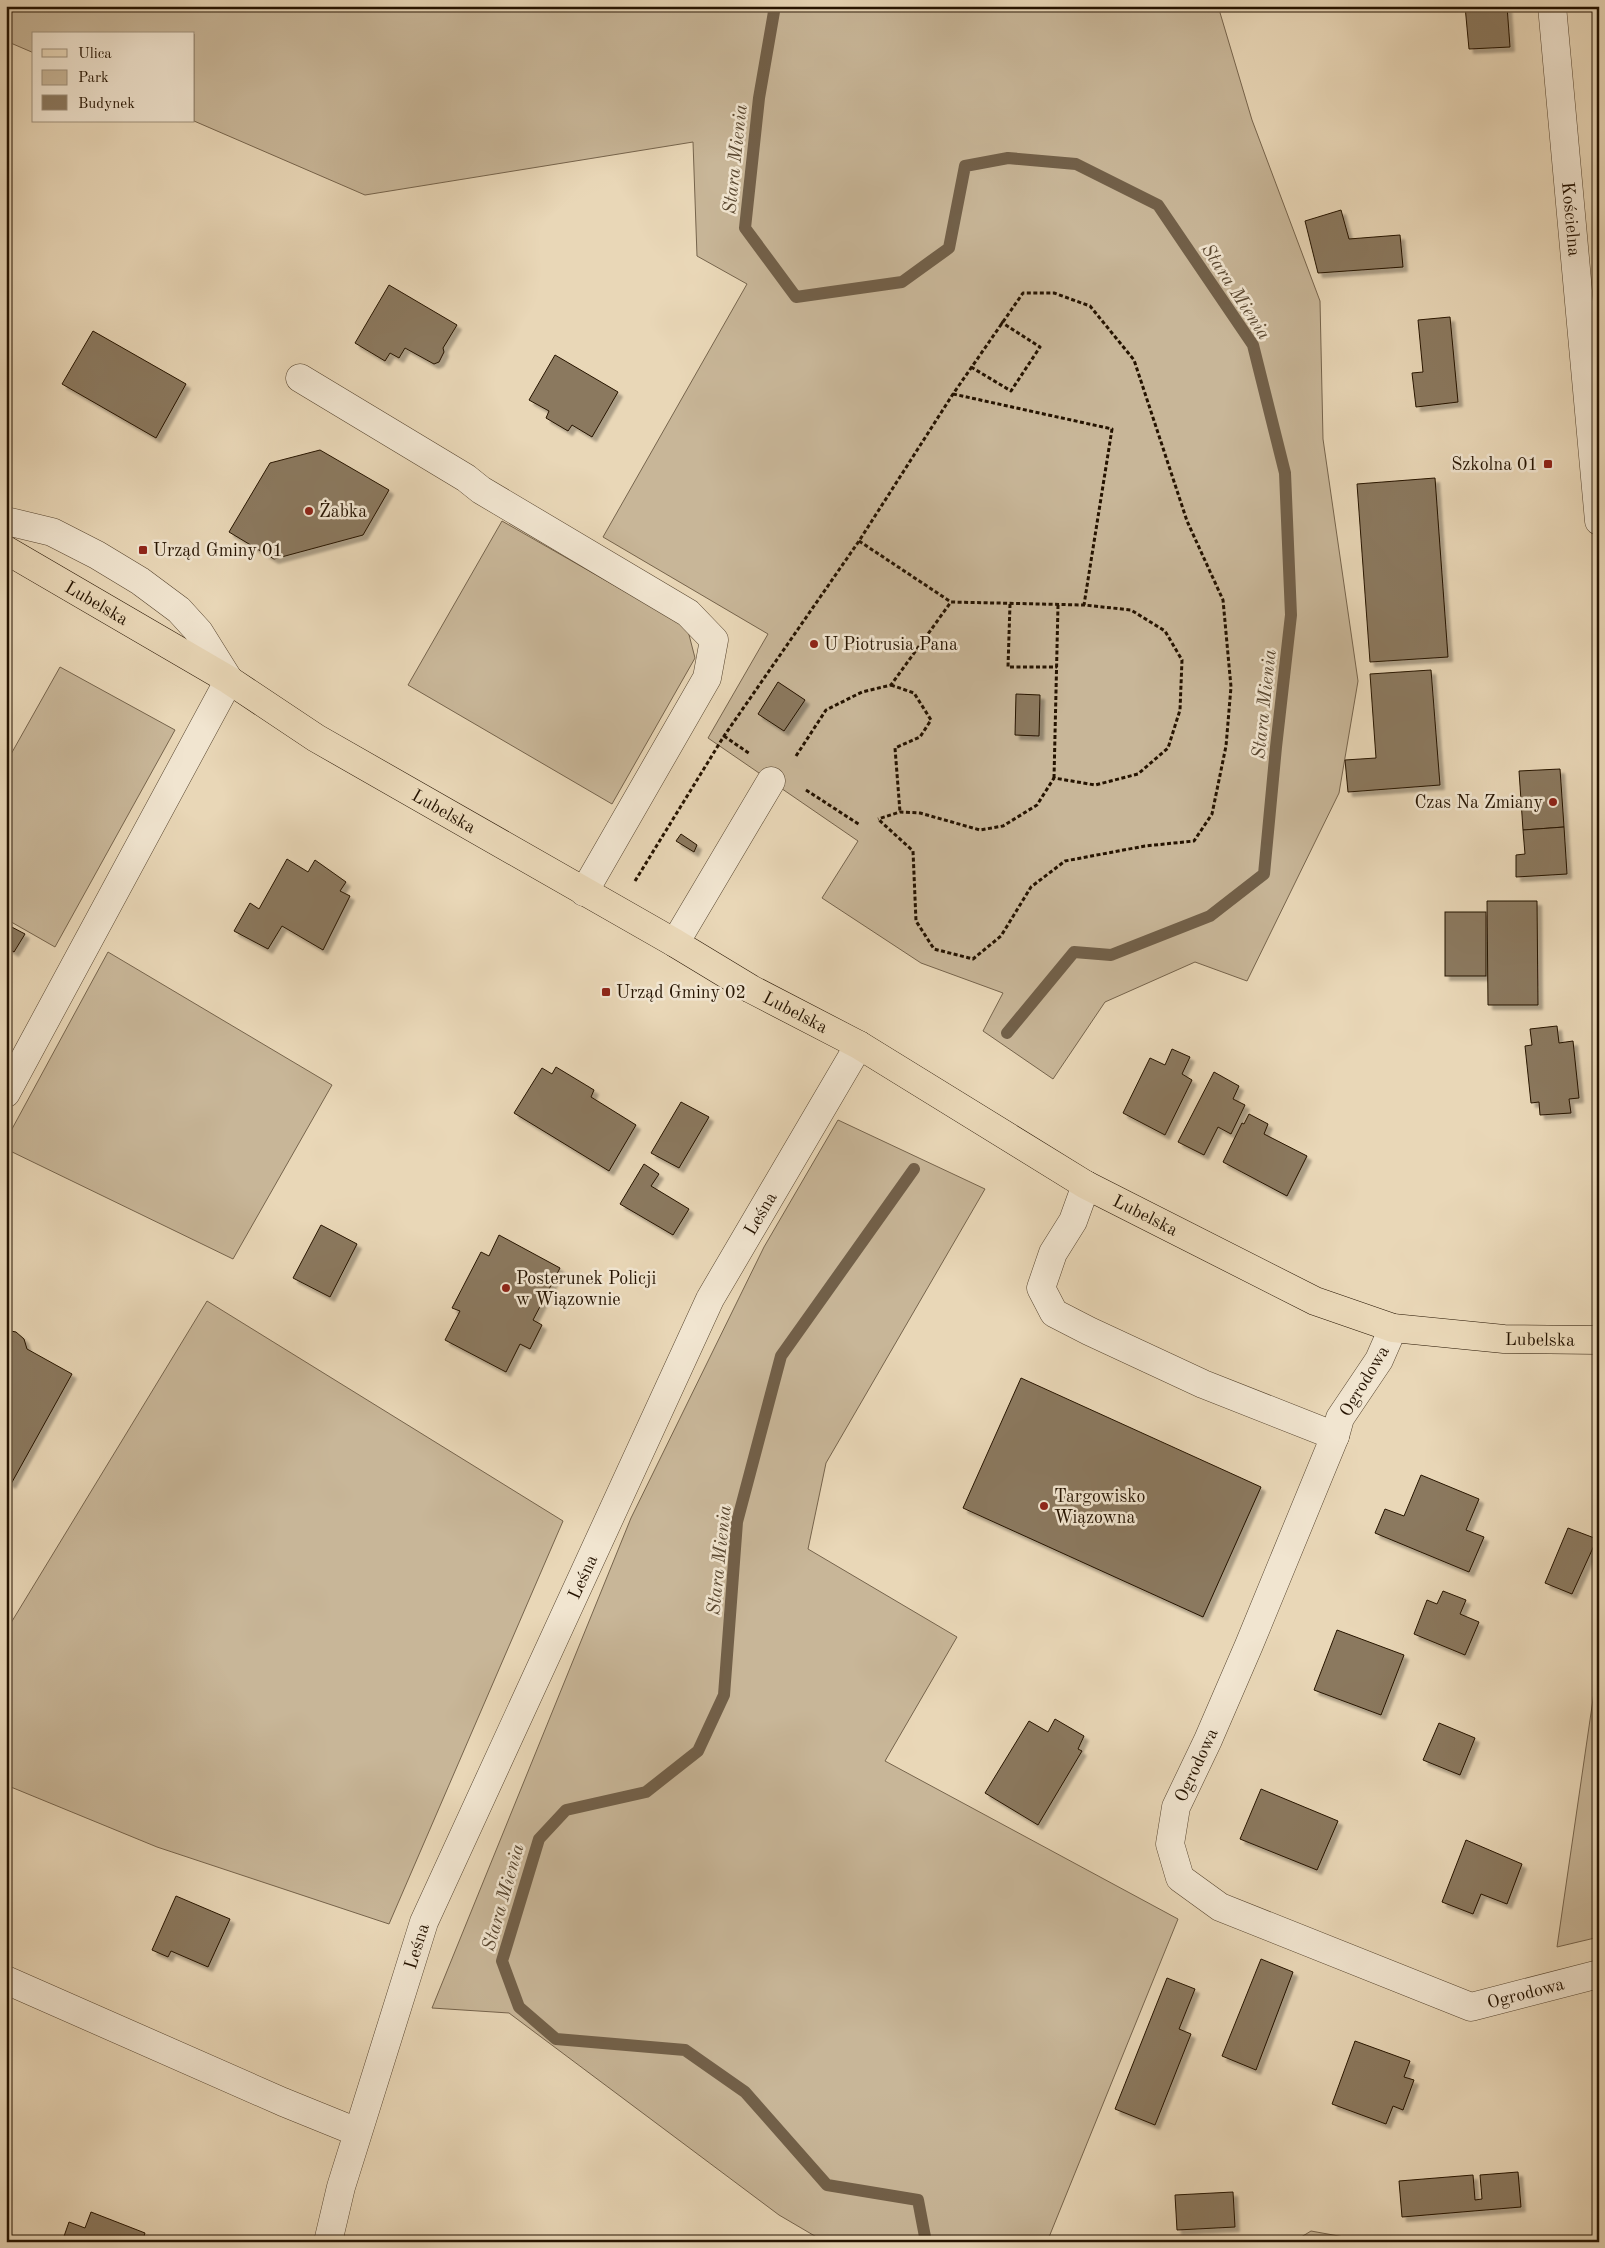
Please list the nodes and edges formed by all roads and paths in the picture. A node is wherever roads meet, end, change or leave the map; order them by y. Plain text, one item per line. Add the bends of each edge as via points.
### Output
1 (1552, 6) edge
2 (1002, 322) junction
3 (971, 367) junction
4 (300, 378) dead end
5 (953, 394) junction
6 (6, 520) edge
7 (1599, 521) edge
8 (860, 541) junction
9 (6, 550) edge
10 (950, 602) junction
11 (1010, 604) junction
12 (1058, 605) junction
13 (1084, 605) junction
14 (1057, 667) junction
15 (229, 680) junction
16 (891, 685) junction
17 (1054, 778) junction
18 (771, 781) joint
19 (900, 812) junction
20 (584, 892) junction
21 (616, 910) junction
22 (675, 943) junction
23 (859, 1046) junction
24 (6, 1093) edge
25 (1086, 1186) junction
26 (1394, 1328) junction
27 (1599, 1340) edge
28 (1335, 1436) junction
29 (1599, 1974) edge
30 (6, 1980) edge
31 (357, 2132) junction
32 (328, 2242) edge

1 - 7 street, Kościelna
2 - 3 path
2 - 3 path via 1040,347 1011,391
2 - 19 path via 1023,293 1054,293 1090,306 1134,360 1187,521 1223,600 1231,687 1226,746 1212,814 1194,841 1066,860 1031,887 1001,936 973,959 934,949 916,921 913,851 878,819
3 - 5 path
4 - 20 street via 688,613 714,640 707,678
5 - 8 path
5 - 13 path via 1112,429
6 - 15 street via 52,532 140,581 180,610 200,632
8 - 10 path
8 - 21 path via 724,736
9 - 15 main road, Lubelska
10 - 11 path
10 - 16 path
11 - 12 path
11 - 14 path via 1008,667
12 - 13 path
12 - 14 path
13 - 17 path via 1131,610 1165,631 1182,660 1180,710 1168,748 1138,774 1095,785
14 - 17 path
15 - 20 main road, Lubelska via 316,738
15 - 24 street
16 - 18 path via 862,692 826,710 783,775
16 - 19 path via 914,693 931,720 920,736 895,748
17 - 19 path via 1037,805 1003,826 980,830 920,813
18 - 22 street
20 - 21 main road, Lubelska
21 - 22 main road, Lubelska
22 - 23 main road, Lubelska via 751,989
23 - 25 main road, Lubelska
23 - 31 street, Leśna via 710,1299 424,1922
25 - 26 main road, Lubelska via 1315,1301
25 - 28 street via 1072,1221 1053,1253 1041,1288 1054,1313 1203,1384
26 - 27 main road, Lubelska via 1504,1339
26 - 28 street, Ogrodowa via 1379,1360 1340,1418
28 - 29 street, Ogrodowa via 1249,1645 1176,1807 1170,1844 1180,1878 1220,1907 1471,2007
30 - 31 street
31 - 32 street, Leśna

